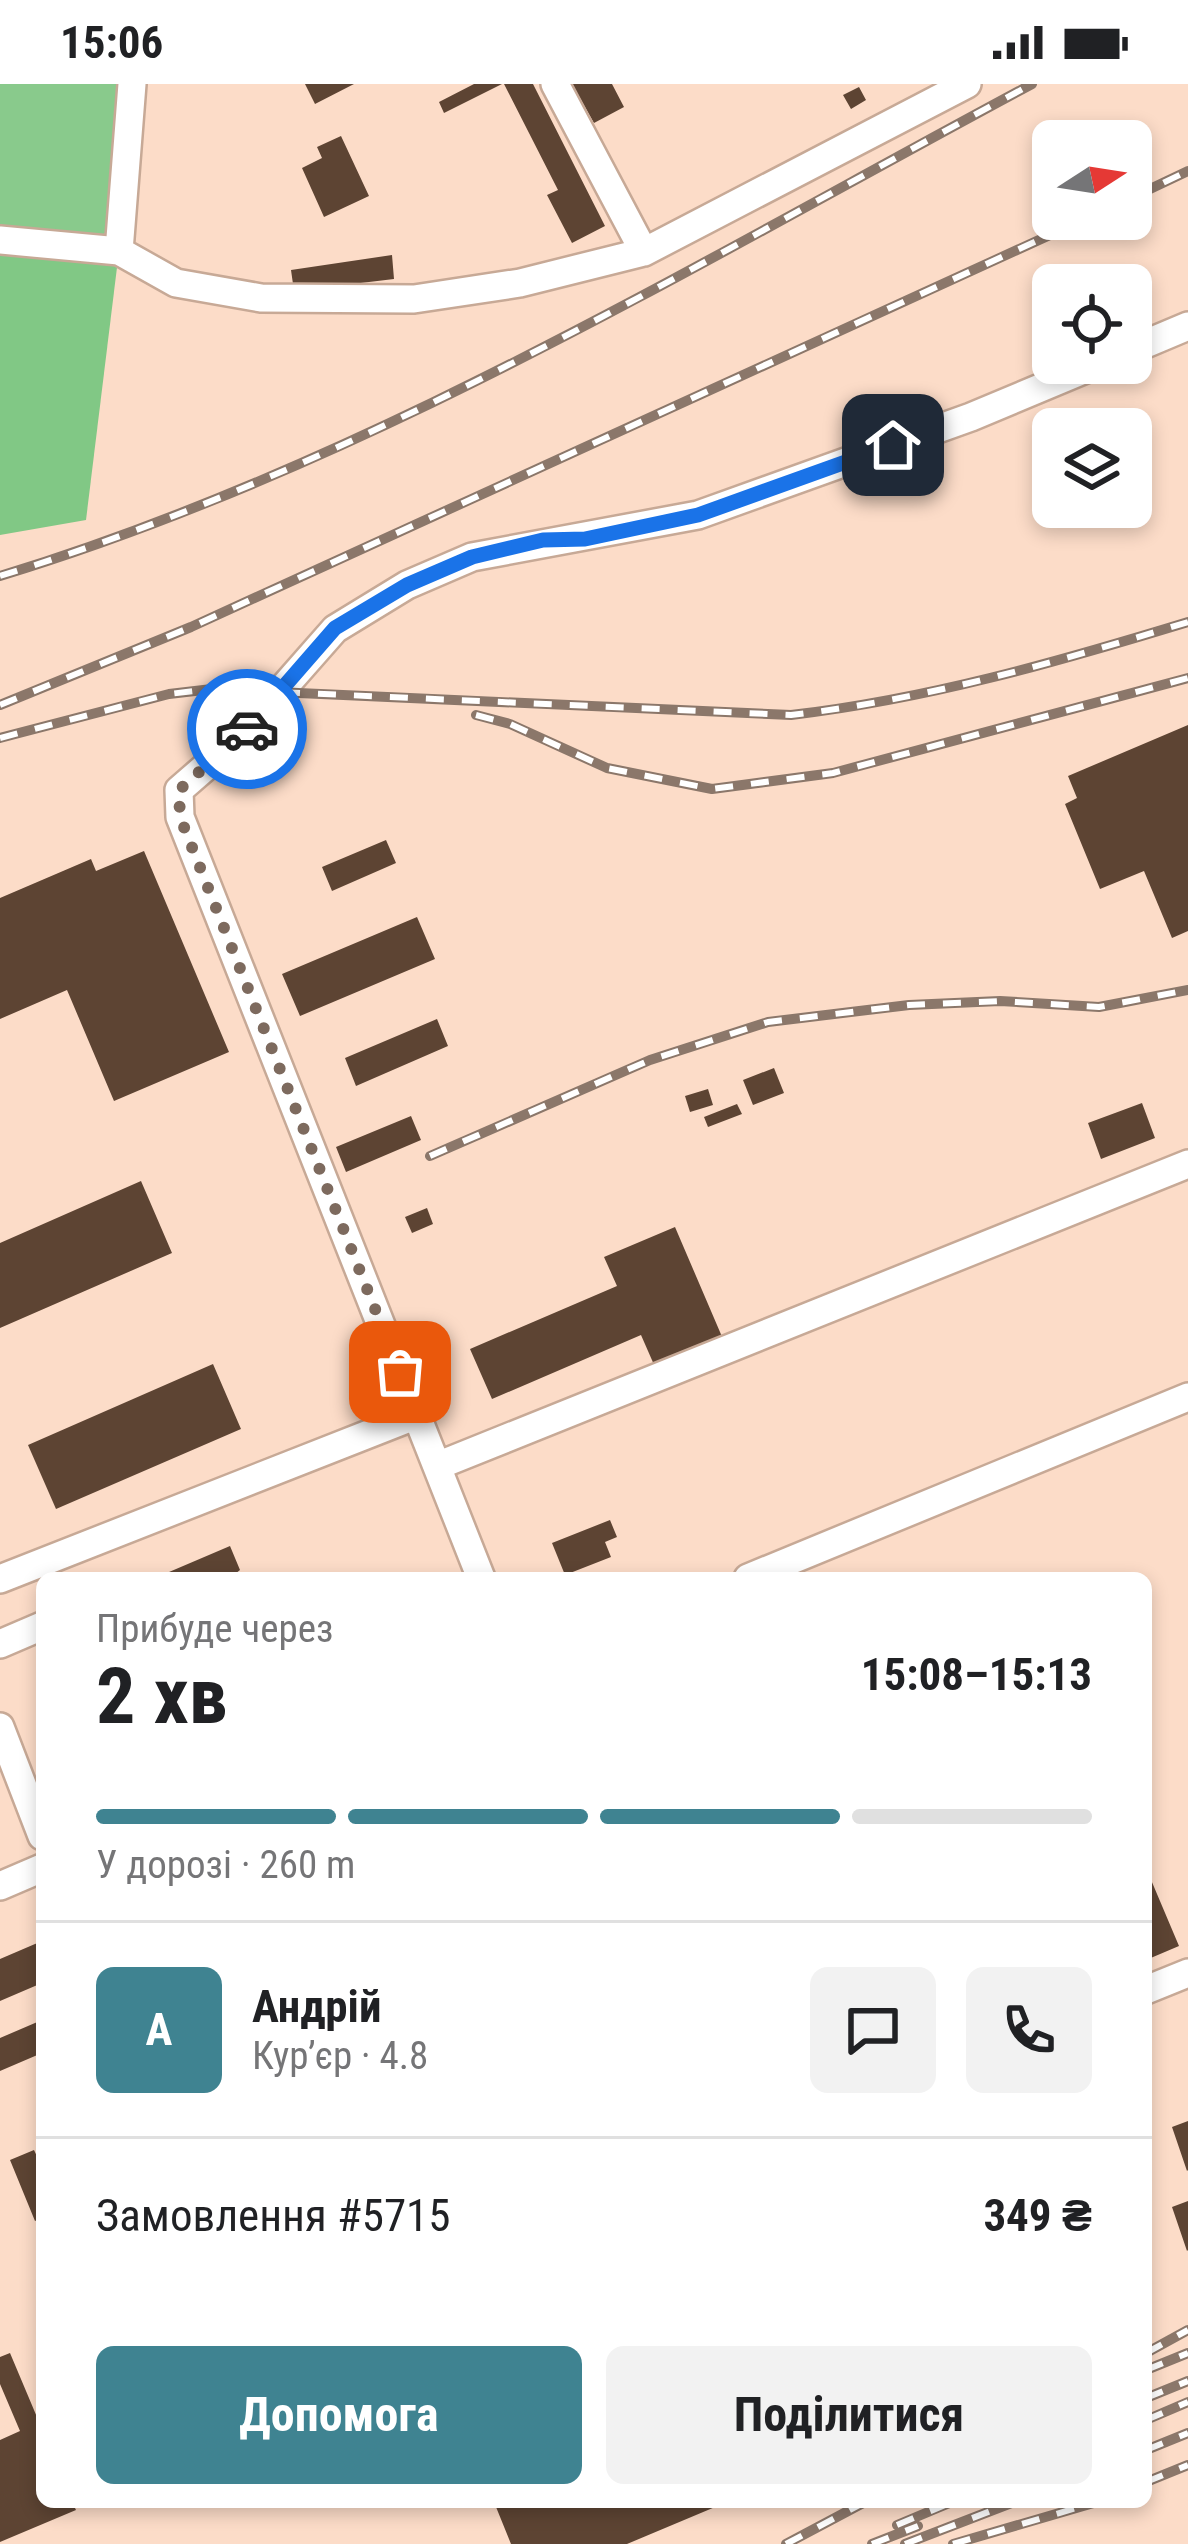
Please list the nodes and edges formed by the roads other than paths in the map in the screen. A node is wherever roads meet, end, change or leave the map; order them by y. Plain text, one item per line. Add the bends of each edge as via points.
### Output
1 (132, 84) edge
2 (555, 84) edge
3 (968, 84) edge
4 (0, 240) edge
5 (119, 251) junction
6 (644, 252) junction
7 (1188, 326) edge
8 (1152, 341) edge
9 (1050, 384) edge
10 (1188, 1164) edge
11 (1188, 1397) edge
12 (417, 1415) junction
13 (437, 1466) junction
14 (479, 1572) edge
15 (763, 1572) edge
16 (0, 1579) edge
17 (36, 1629) edge
18 (0, 1644) edge
19 (0, 1727) edge
20 (36, 1820) edge
21 (36, 1871) edge
22 (0, 1886) edge
23 (1188, 1973) edge
24 (1152, 1988) edge

1 - 5 street
2 - 6 street
3 - 6 street
4 - 5 street
5 - 6 street via 176,283 345,302 520,283
7 - 8 street
9 - 12 street via 698,515 525,544 407,585 335,628 240,737 179,790 180,817
10 - 13 street
11 - 15 street
12 - 13 street
12 - 16 street
13 - 14 street
17 - 18 street
19 - 20 street
21 - 22 street
23 - 24 street

